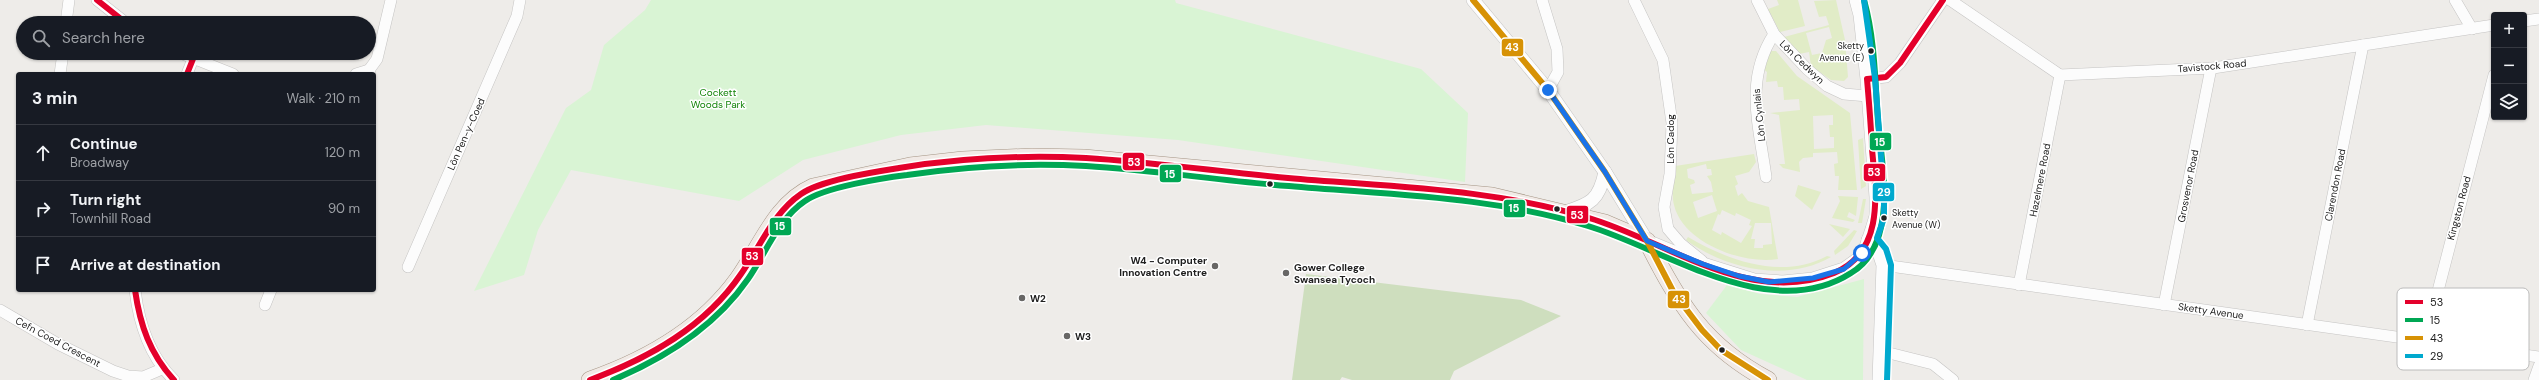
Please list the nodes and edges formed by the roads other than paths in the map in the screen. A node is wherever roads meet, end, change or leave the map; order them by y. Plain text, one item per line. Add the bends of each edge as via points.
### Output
1 (69, 0) edge
2 (97, 0) edge
3 (391, 0) edge
4 (520, 0) edge
5 (1472, 0) edge
6 (1542, 0) edge
7 (1634, 0) edge
8 (1757, 0) edge
9 (1856, 0) edge
10 (1942, 0) edge
11 (1950, 0) edge
12 (2455, 0) edge
13 (67, 16) edge
14 (117, 16) edge
15 (2539, 19) edge
16 (2527, 21) edge
17 (2491, 26) edge
18 (2472, 29) junction
19 (1774, 34) junction
20 (2363, 45) junction
21 (62, 60) edge
22 (192, 60) edge
23 (198, 60) edge
24 (2211, 68) junction
25 (60, 72) edge
26 (188, 72) edge
27 (228, 72) edge
28 (369, 72) edge
29 (2060, 74) junction
30 (1867, 79) junction
31 (2492, 84) edge
32 (1548, 90) junction
33 (1868, 96) junction
34 (1605, 172) junction
35 (1766, 177) dead end
36 (1565, 212) junction
37 (1618, 228) junction
38 (1868, 240) junction
39 (1647, 241) junction
40 (1883, 265) junction
41 (1708, 266) junction
42 (408, 267) dead end
43 (2019, 285) junction
44 (2439, 288) edge
45 (135, 292) edge
46 (270, 292) edge
47 (1674, 293) junction
48 (265, 305) dead end
49 (2164, 305) junction
50 (0, 310) edge
51 (2307, 325) junction
52 (2397, 337) edge
53 (1881, 351) junction
54 (2529, 356) edge
55 (2539, 357) edge
56 (2539, 366) edge
57 (162, 369) junction
58 (174, 380) edge
59 (590, 380) edge
60 (1768, 380) edge
61 (1879, 380) edge
62 (1952, 380) edge
63 (2534, 380) edge

1 - 13 street
2 - 14 street
3 - 28 street via 378,59
4 - 42 street, Lôn Pen-y-Coed via 517,16
5 - 32 street
6 - 32 street via 1557,49 1558,72
7 - 41 street, Lôn Cadog via 1664,67 1672,123 1670,174 1664,207 1668,229 1681,244
8 - 19 street, Lôn Cedwyn
9 - 30 street via 1860,14
10 - 30 street via 1900,63 1886,77
11 - 29 street
12 - 18 street
15 - 16 street
17 - 18 street, Tavistock Road
18 - 20 street, Tavistock Road
19 - 33 street, Lôn Cedwyn via 1788,51 1827,86 1844,94
19 - 35 street, Lôn Cynlais via 1757,68 1756,92
20 - 24 street, Tavistock Road
20 - 51 street, Clarendon Road
21 - 25 street
22 - 26 street
23 - 27 street
24 - 29 street, Tavistock Road
24 - 49 street, Grosvenor Road
29 - 43 street, Hazelmere Road
30 - 33 street
31 - 44 street, Kingston Road
32 - 34 street
33 - 38 street via 1876,197 1876,216
34 - 36 street via 1601,188 1593,200
34 - 39 street
36 - 37 main road
36 - 59 main road via 1492,196 1452,191 1223,173 1084,158 970,160 910,166 813,187 794,197 782,210 738,280 702,319 666,345 621,369
37 - 39 main road
37 - 47 main road
38 - 40 street via 1879,253
38 - 41 street via 1858,259 1844,269 1800,281 1754,280
39 - 41 street
39 - 47 main road
40 - 43 street, Sketty Avenue
40 - 53 street
43 - 49 street, Sketty Avenue
45 - 57 street via 141,324
46 - 48 street
47 - 60 main road via 1721,350
49 - 51 street, Sketty Avenue
50 - 57 street, Cefn Coed Crescent via 88,360 128,376 143,377
51 - 52 street, Sketty Avenue
53 - 61 street
53 - 62 street via 1933,364
54 - 55 street, Sketty Avenue
56 - 63 street
57 - 58 street

